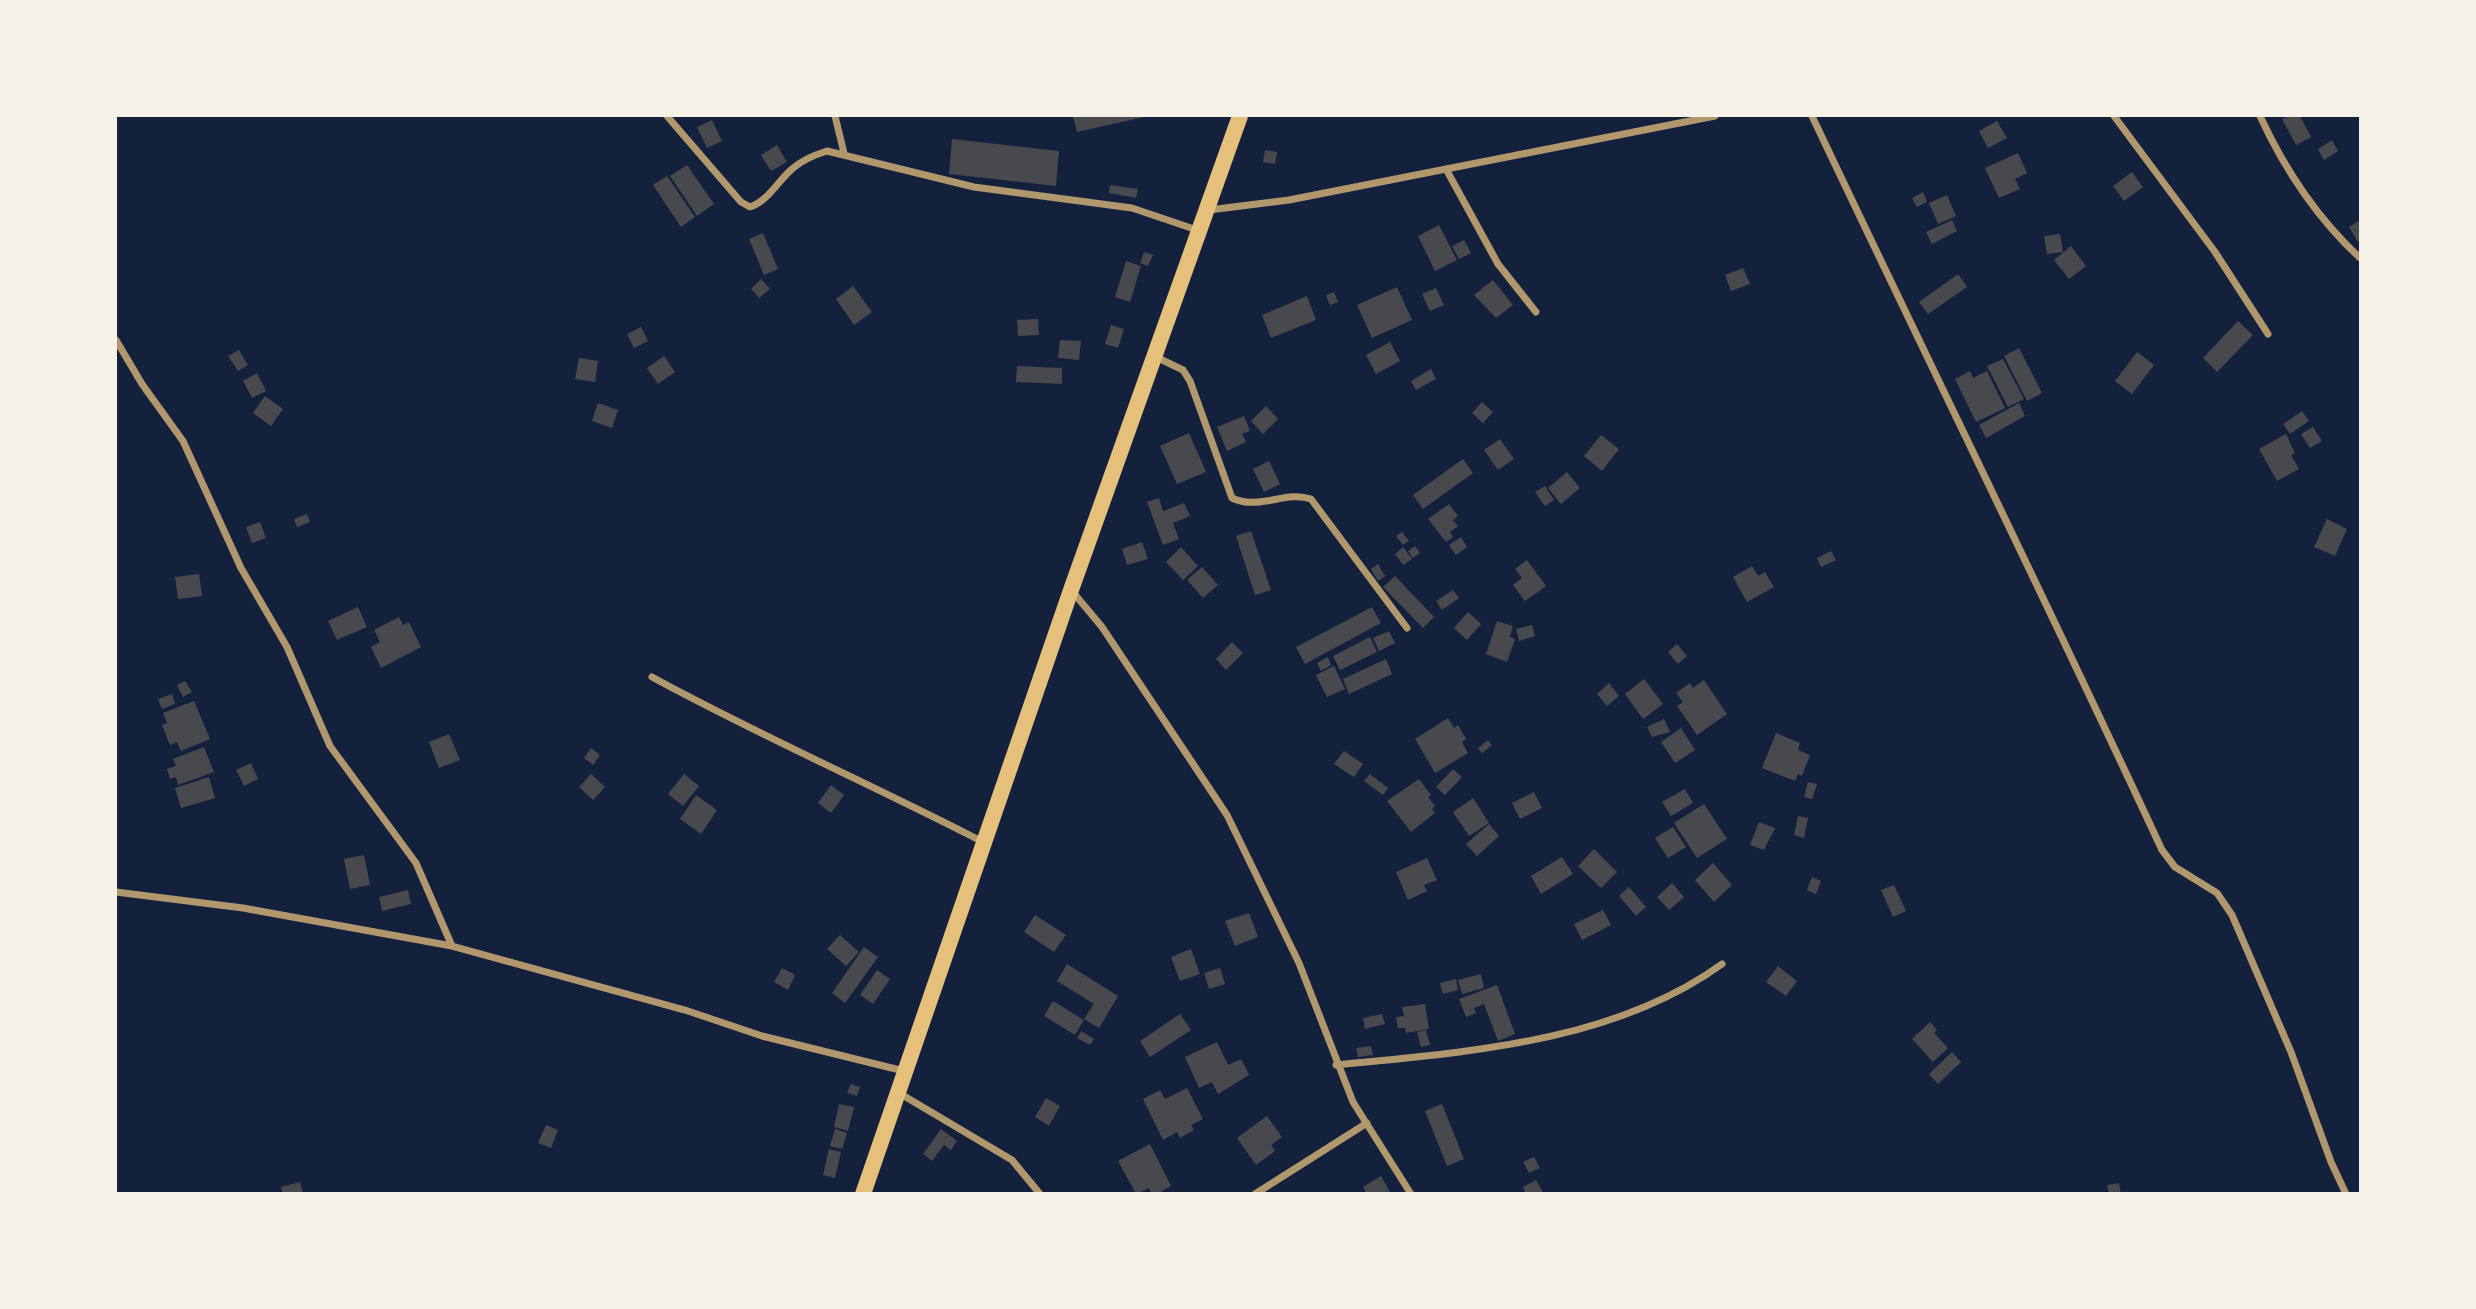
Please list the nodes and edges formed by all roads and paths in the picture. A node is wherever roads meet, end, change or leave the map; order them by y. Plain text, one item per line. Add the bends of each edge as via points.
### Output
1 (667, 116) edge
2 (835, 116) edge
3 (1240, 116) edge
4 (1715, 116) edge
5 (1812, 116) edge
6 (2114, 116) edge
7 (2260, 116) edge
8 (844, 153) junction
9 (1446, 169) junction
10 (1208, 210) junction
11 (1200, 231) junction
12 (2361, 258) edge
13 (1536, 312) dead end
14 (2268, 334) dead end
15 (116, 340) edge
16 (1155, 356) junction
17 (1071, 590) junction
18 (1406, 628) dead end
19 (652, 677) dead end
20 (984, 843) junction
21 (116, 892) edge
22 (452, 946) junction
23 (1722, 964) dead end
24 (1336, 1065) junction
25 (905, 1072) junction
26 (898, 1093) junction
27 (1367, 1123) junction
28 (863, 1194) edge
29 (1040, 1194) edge
30 (1255, 1194) edge
31 (1411, 1194) edge
32 (2346, 1194) edge

1 - 8 street via 741,202 750,206 758,204 810,156
2 - 8 street
3 - 10 main road
4 - 9 street
5 - 32 street via 2162,850 2175,867 2217,893 2232,915
6 - 14 street via 2215,252
7 - 12 street via 2277,152 2334,234
8 - 11 street via 974,187 1132,208
9 - 10 street via 1289,201
9 - 13 street via 1498,264
10 - 11 main road
11 - 16 main road
15 - 22 street via 183,441 241,568 287,647 330,746 416,863
16 - 17 main road
16 - 18 street via 1184,370 1233,498 1258,503 1297,496 1311,499
17 - 20 main road
17 - 24 street via 1116,648 1227,815 1299,963
19 - 20 street via 742,727 877,787
20 - 25 main road
21 - 22 street via 243,908
22 - 25 street via 685,1010 762,1036
23 - 24 street via 1689,988 1623,1016 1514,1045
24 - 27 street
25 - 26 main road
26 - 28 main road
26 - 29 street via 1012,1160
27 - 30 street
27 - 31 street

